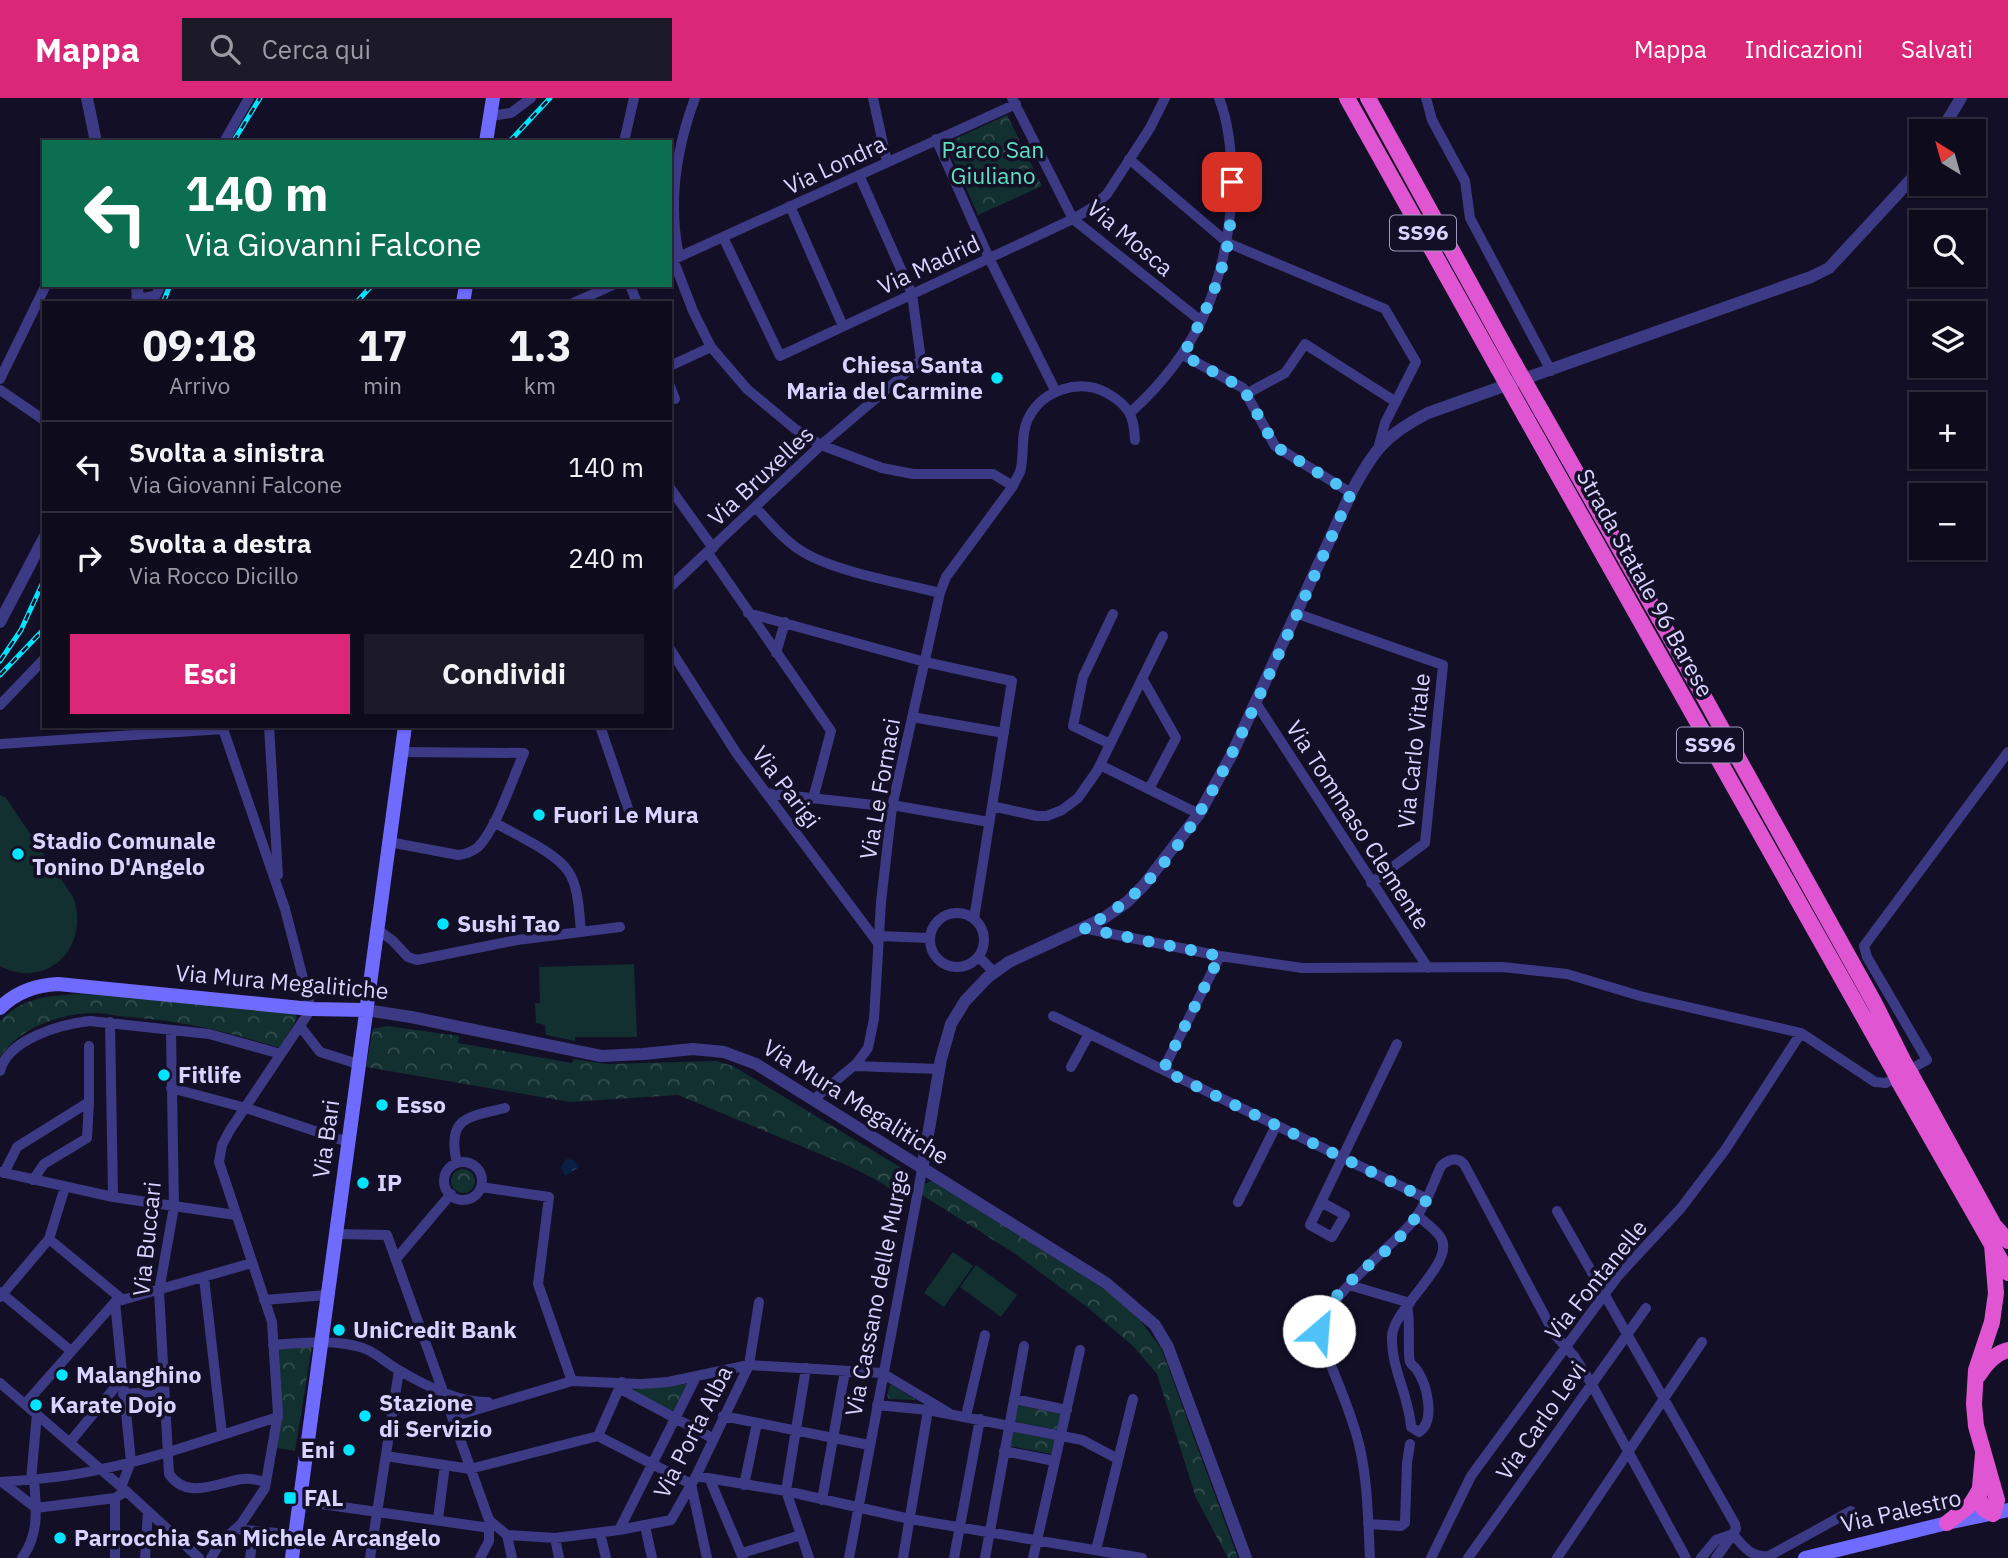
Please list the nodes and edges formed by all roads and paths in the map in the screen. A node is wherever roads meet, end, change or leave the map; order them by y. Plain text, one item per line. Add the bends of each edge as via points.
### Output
1 (87, 98) edge
2 (249, 98) edge
3 (493, 98) edge
4 (531, 98) edge
5 (634, 98) edge
6 (695, 98) edge
7 (873, 98) edge
8 (1165, 98) edge
9 (1219, 98) edge
10 (1347, 98) edge
11 (1368, 98) edge
12 (1426, 98) edge
13 (1961, 98) edge
14 (1014, 101) edge
15 (490, 117) junction
16 (1948, 119) edge
17 (936, 139) junction
18 (96, 140) edge
19 (225, 140) edge
20 (486, 140) edge
21 (624, 140) edge
22 (1129, 159) junction
23 (887, 162) junction
24 (859, 175) junction
25 (1909, 182) edge
26 (790, 206) junction
27 (1073, 219) junction
28 (723, 237) junction
29 (1228, 243) junction
30 (989, 258) junction
31 (674, 259) edge
32 (45, 287) edge
33 (160, 287) edge
34 (609, 287) edge
35 (912, 294) junction
36 (138, 301) edge
37 (577, 301) edge
38 (1202, 321) junction
39 (844, 326) junction
40 (711, 347) junction
41 (1183, 355) junction
42 (672, 365) edge
43 (1551, 371) junction
44 (0, 379) edge
45 (0, 390) edge
46 (672, 391) edge
47 (1056, 392) junction
48 (1247, 394) junction
49 (675, 398) dead end
50 (1396, 402) junction
51 (1131, 412) junction
52 (42, 419) edge
53 (1135, 440) dead end
54 (821, 445) junction
55 (1380, 445) junction
56 (1013, 486) junction
57 (672, 491) edge
58 (1351, 493) junction
59 (755, 507) junction
60 (42, 542) edge
61 (710, 551) junction
62 (672, 585) edge
63 (940, 593) junction
64 (748, 612) junction
65 (1113, 614) dead end
66 (1298, 614) junction
67 (0, 622) edge
68 (785, 622) junction
69 (1163, 636) dead end
70 (672, 652) edge
71 (776, 653) junction
72 (42, 661) edge
73 (925, 662) junction
74 (1142, 678) junction
75 (1256, 703) junction
76 (0, 705) edge
77 (912, 717) junction
78 (210, 728) edge
79 (223, 728) edge
80 (269, 728) edge
81 (405, 728) edge
82 (601, 728) edge
83 (1004, 733) junction
84 (0, 744) edge
85 (1110, 744) junction
86 (401, 752) junction
87 (2008, 752) edge
88 (1100, 765) junction
89 (1149, 789) junction
90 (766, 793) junction
91 (813, 799) junction
92 (892, 806) junction
93 (992, 806) junction
94 (629, 811) dead end
95 (1199, 814) junction
96 (494, 822) junction
97 (989, 822) junction
98 (389, 842) junction
99 (1371, 883) junction
100 (279, 889) junction
101 (974, 919) junction
102 (620, 927) dead end
103 (1083, 928) junction
104 (377, 929) junction
105 (581, 931) junction
106 (929, 938) junction
107 (878, 940) junction
108 (1220, 956) junction
109 (979, 957) junction
110 (1428, 968) junction
111 (994, 972) junction
112 (0, 1008) edge
113 (311, 1009) junction
114 (366, 1010) junction
115 (1053, 1016) dead end
116 (110, 1022) junction
117 (300, 1026) junction
118 (171, 1030) junction
119 (1801, 1033) junction
120 (1089, 1034) junction
121 (1397, 1044) dead end
122 (89, 1046) dead end
123 (281, 1054) junction
124 (358, 1064) junction
125 (854, 1066) junction
126 (1071, 1067) dead end
127 (939, 1069) junction
128 (1163, 1070) junction
129 (0, 1071) edge
130 (1902, 1073) junction
131 (171, 1088) junction
132 (813, 1100) junction
133 (89, 1102) junction
134 (246, 1108) junction
135 (505, 1108) dead end
136 (1276, 1126) junction
137 (348, 1142) junction
138 (1342, 1158) junction
139 (457, 1163) junction
140 (922, 1170) junction
141 (2, 1173) edge
142 (33, 1180) junction
143 (65, 1187) junction
144 (481, 1187) junction
145 (451, 1195) junction
146 (113, 1197) junction
147 (1427, 1199) junction
148 (1238, 1202) dead end
149 (1321, 1202) dead end
150 (174, 1207) junction
151 (1557, 1211) dead end
152 (235, 1215) junction
153 (1417, 1215) junction
154 (336, 1234) junction
155 (49, 1239) junction
156 (2003, 1246) edge
157 (396, 1259) junction
158 (252, 1263) junction
159 (2008, 1273) edge
160 (204, 1278) junction
161 (1349, 1285) junction
162 (159, 1290) junction
163 (1, 1294) edge
164 (327, 1295) junction
165 (1604, 1297) junction
166 (264, 1300) junction
167 (119, 1301) junction
168 (759, 1302) dead end
169 (1408, 1304) junction
170 (1646, 1308) dead end
171 (985, 1335) dead end
172 (1626, 1335) junction
173 (321, 1342) junction
174 (1702, 1342) dead end
175 (273, 1345) junction
176 (1024, 1346) dead end
177 (1566, 1346) junction
178 (1080, 1350) dead end
179 (2008, 1350) edge
180 (71, 1352) junction
181 (749, 1365) junction
182 (806, 1368) junction
183 (399, 1370) junction
184 (845, 1371) junction
185 (882, 1373) junction
186 (695, 1377) junction
187 (122, 1380) junction
188 (572, 1381) junction
189 (1974, 1381) junction
190 (0, 1383) edge
191 (1591, 1383) junction
192 (620, 1385) junction
193 (163, 1391) junction
194 (444, 1392) junction
195 (123, 1394) junction
196 (1664, 1397) junction
197 (1014, 1399) junction
198 (1133, 1399) dead end
199 (502, 1402) junction
200 (25, 1404) junction
201 (877, 1405) junction
202 (928, 1409) junction
203 (1067, 1410) junction
204 (949, 1413) junction
205 (37, 1414) junction
206 (675, 1416) junction
207 (723, 1416) junction
208 (966, 1416) junction
209 (278, 1417) junction
210 (452, 1417) junction
211 (980, 1419) junction
212 (757, 1423) junction
213 (1009, 1425) junction
214 (1415, 1429) junction
215 (796, 1430) junction
216 (222, 1434) junction
217 (598, 1436) junction
218 (1061, 1436) junction
219 (714, 1438) junction
220 (833, 1438) junction
221 (69, 1442) junction
222 (869, 1445) junction
223 (1628, 1450) junction
224 (1004, 1451) junction
225 (167, 1453) junction
226 (386, 1456) junction
227 (1118, 1459) junction
228 (1055, 1461) junction
229 (131, 1462) junction
230 (651, 1463) junction
231 (445, 1465) junction
232 (470, 1469) junction
233 (101, 1470) junction
234 (32, 1479) junction
235 (693, 1480) junction
236 (710, 1480) junction
237 (1985, 1481) junction
238 (1, 1482) edge
239 (266, 1482) junction
240 (744, 1485) junction
241 (124, 1489) junction
242 (2008, 1490) edge
243 (786, 1491) junction
244 (115, 1498) junction
245 (822, 1500) junction
246 (300, 1501) junction
247 (858, 1507) junction
248 (36, 1508) junction
249 (148, 1511) junction
250 (1851, 1511) dead end
251 (377, 1512) junction
252 (2000, 1512) edge
253 (438, 1519) junction
254 (911, 1519) junction
255 (1947, 1523) junction
256 (490, 1524) junction
257 (1368, 1524) junction
258 (645, 1526) junction
259 (960, 1527) junction
260 (235, 1529) junction
261 (619, 1530) junction
262 (254, 1531) junction
263 (990, 1532) junction
264 (600, 1533) junction
265 (1732, 1534) junction
266 (296, 1535) junction
267 (508, 1535) junction
268 (800, 1535) junction
269 (555, 1538) junction
270 (1037, 1540) junction
271 (1079, 1547) junction
272 (1096, 1550) junction
273 (742, 1556) edge
274 (22, 1558) edge
275 (115, 1558) edge
276 (145, 1558) edge
277 (199, 1558) edge
278 (211, 1558) edge
279 (250, 1558) edge
280 (292, 1558) edge
281 (370, 1558) edge
282 (480, 1558) edge
283 (512, 1558) edge
284 (559, 1558) edge
285 (606, 1558) edge
286 (652, 1558) edge
287 (707, 1558) edge
288 (810, 1558) edge
289 (849, 1558) edge
290 (903, 1558) edge
291 (954, 1558) edge
292 (985, 1558) edge
293 (1033, 1558) edge
294 (1081, 1558) edge
295 (1142, 1558) edge
296 (1247, 1558) edge
297 (1370, 1558) edge
298 (1431, 1558) edge
299 (1468, 1558) edge
300 (1557, 1558) edge
301 (1686, 1558) edge
302 (1701, 1558) edge
303 (1716, 1558) edge
304 (1805, 1558) edge

1 - 18 street
2 - 19 street
3 - 15 main road
4 - 15 street via 511,113
5 - 21 street
6 - 31 street via 677,163
7 - 23 street
8 - 22 street, Via Madrid
9 - 29 street via 1226,115 1232,182
10 - 130 highway, Strada Statale 96 Barese / SS96, bridge
11 - 130 highway, Strada Statale 96 Barese / SS96, bridge via 1875,1004
12 - 43 street via 1432,120 1465,181 1474,227
13 - 16 street
14 - 17 street, Via Londra
14 - 27 street, Via Mosca
15 - 20 main road
17 - 23 street, Via Londra
17 - 30 street
22 - 27 street, Via Madrid via 1101,201
22 - 29 street
23 - 24 street, Via Londra
24 - 26 street, Via Londra
24 - 35 street, Via Bruxelles
25 - 43 street via 1829,268
26 - 28 street, Via Londra
26 - 39 street
27 - 30 street, Via Madrid
27 - 38 street, Via Mosca
28 - 31 street, Via Londra
28 - 39 street, Via Madrid via 780,356
29 - 38 street
29 - 50 street via 1385,309 1416,362
30 - 35 street, Via Madrid
30 - 47 street
31 - 40 street
32 - 44 street
33 - 36 street via 156,295
34 - 37 street
35 - 39 street, Via Madrid
35 - 54 street, Via Bruxelles via 921,360
38 - 41 street
40 - 42 street
40 - 54 street via 765,406
41 - 48 street
41 - 51 street
43 - 55 street via 1429,413
45 - 52 street
46 - 49 street
47 - 51 street via 1076,387 1099,390
47 - 56 street via 1029,418
48 - 50 street via 1285,373 1305,344
48 - 58 street via 1275,446
50 - 55 street
51 - 53 street
54 - 56 street via 882,468 913,474 993,474
54 - 59 street, Via Bruxelles
55 - 58 street, Via Cassano delle Murge
56 - 63 street, Via Le Fornaci via 957,559
57 - 61 street
58 - 66 street, Via Cassano delle Murge
59 - 61 street, Via Bruxelles
59 - 63 street via 805,553 839,567
60 - 67 street
61 - 62 street, Via Bruxelles
61 - 64 street
63 - 73 street, Via Le Fornaci
64 - 68 street
64 - 71 street
65 - 85 street via 1083,677 1073,726
66 - 75 street, Via Cassano delle Murge
66 - 99 street, Via Carlo Vitale via 1443,665 1424,844
68 - 71 street
68 - 73 street
69 - 74 street
70 - 90 street, Via Parigi
71 - 91 street via 831,731
72 - 76 street
73 - 77 street, Via Le Fornaci
73 - 83 street via 1012,681
74 - 85 street
74 - 89 street via 1176,738
75 - 95 street, Via Cassano delle Murge
75 - 99 street, Via Tommaso Clemente
77 - 83 street
77 - 92 street, Via Le Fornaci
78 - 84 street
79 - 100 street
80 - 100 street
81 - 86 main road, Via Bari
82 - 94 street
83 - 93 street
85 - 88 street
86 - 96 street via 524,753
86 - 98 main road, Via Bari
87 - 119 street via 1864,946 1927,1060 1879,1083
88 - 89 street
88 - 93 street via 1078,798 1054,814 1037,816
89 - 95 street
90 - 91 street
90 - 107 street, Via Parigi
91 - 92 street
92 - 97 street
92 - 107 street, Via Le Fornaci
93 - 97 street
95 - 103 street, Via Cassano delle Murge via 1127,902
96 - 98 street via 484,841 464,855
96 - 105 street via 556,859 569,872
97 - 101 street
98 - 104 main road, Via Bari
99 - 110 street, Via Tommaso Clemente
100 - 113 street
101 - 106 street via 962,913 943,916
101 - 109 street via 984,940
102 - 105 street
103 - 108 street
103 - 111 street, Via Cassano delle Murge
104 - 105 street via 417,960
104 - 114 main road, Via Bari
106 - 107 street
106 - 109 street via 933,955 946,966 964,967
107 - 125 street, Via Le Fornaci via 874,1019 868,1048
108 - 110 street via 1302,968
108 - 128 street
109 - 111 street
110 - 119 street via 1502,967 1567,974
111 - 127 street, Via Cassano delle Murge via 965,1000 951,1024
112 - 113 main road, Via Mura Megalitiche via 29,989 58,984
113 - 114 main road, Via Mura Megalitiche
113 - 117 street
114 - 124 main road, Via Bari
114 - 132 street, Via Mura Megalitiche via 601,1055 693,1049 724,1052 756,1064
115 - 120 street
116 - 118 street
116 - 129 street via 73,1023 45,1032 8,1056
116 - 146 street
117 - 123 street
117 - 124 street via 320,1052
118 - 123 street via 209,1034
118 - 131 street, Via Buccari
119 - 165 street, Via Fontanelle via 1725,1150
120 - 126 street
120 - 128 street
121 - 138 street
122 - 133 street
123 - 134 street
124 - 137 main road, Via Bari
125 - 127 street
125 - 132 street, Via Le Fornaci
127 - 140 street, Via Cassano delle Murge
128 - 136 street
130 - 156 highway, Strada Statale 96 Barese / SS96
130 - 156 highway, Strada Statale 96 Barese / SS96
131 - 134 street
131 - 150 street, Via Buccari
132 - 140 street, Via Mura Megalitiche
133 - 141 street via 17,1147
133 - 142 street via 87,1138 44,1164
134 - 137 street
134 - 152 street via 219,1152
135 - 139 street via 467,1118 458,1125 453,1140
136 - 138 street
136 - 148 street
137 - 154 main road, Via Bari
138 - 147 street
138 - 149 street
139 - 144 street via 469,1163 479,1170
139 - 145 street via 445,1175
140 - 185 street, Via Cassano delle Murge
140 - 296 street, Via Mura Megalitiche via 1106,1283 1155,1325 1168,1348
141 - 142 street
142 - 143 street
143 - 146 street
143 - 155 street
144 - 145 street via 470,1199
144 - 188 street via 549,1197 538,1284
145 - 157 street
146 - 150 street
147 - 153 street
147 - 177 street via 1441,1166 1449,1160 1461,1161 1555,1335
150 - 152 street
150 - 162 street, Via Buccari
151 - 165 street
152 - 158 street
153 - 161 street
153 - 169 street via 1442,1239 1444,1248
154 - 157 street via 387,1235
154 - 164 main road, Via Bari
155 - 163 street
155 - 167 street
156 - 159 highway, Strada Statale 96 Barese / SS96
156 - 189 highway via 1993,1322
157 - 194 street
158 - 160 street
158 - 166 street
160 - 162 street
160 - 216 street
161 - 169 street
161 - 257 street via 1329,1308 1319,1331 1360,1446
162 - 167 street
162 - 193 street, Via Buccari
163 - 180 street
164 - 166 street
164 - 173 main road, Via Bari
165 - 172 street
165 - 177 street, Via Fontanelle
166 - 175 street via 272,1322
167 - 180 street
167 - 187 street
168 - 181 street, Via Porta Alba
169 - 214 street via 1395,1322 1393,1355
169 - 214 street via 1409,1358 1430,1410 1427,1423
170 - 172 street, Via Carlo Levi
171 - 208 street
172 - 191 street, Via Carlo Levi
172 - 196 street
173 - 175 street
173 - 183 street via 362,1347
173 - 246 main road, Via Bari
174 - 196 street
175 - 209 street
176 - 197 street
177 - 191 street
177 - 298 street, Via Fontanelle via 1471,1476
178 - 203 street
179 - 189 highway via 1987,1363
180 - 200 street
181 - 182 street
181 - 186 street
181 - 207 street, Via Porta Alba
182 - 184 street
182 - 215 street
183 - 194 street
183 - 226 street
184 - 185 street
184 - 220 street
185 - 201 street, Via Cassano delle Murge
185 - 204 street
186 - 192 street
186 - 206 street
187 - 195 street
187 - 221 street
188 - 192 street
188 - 199 street
189 - 237 highway
190 - 200 street
191 - 223 street
191 - 299 street, Via Carlo Levi
192 - 206 street
192 - 217 street
193 - 195 street
193 - 225 street, Via Buccari
194 - 199 street via 481,1403
194 - 210 street
195 - 229 street
196 - 223 street
196 - 265 street via 1735,1524
197 - 203 street
197 - 213 street
198 - 227 street
199 - 210 street
200 - 205 street
201 - 202 street
201 - 222 street, Via Cassano delle Murge
202 - 204 street
202 - 254 street
203 - 218 street
204 - 208 street
205 - 221 street
205 - 234 street
206 - 219 street
206 - 230 street
207 - 212 street
207 - 219 street, Via Porta Alba
208 - 211 street
209 - 216 street
209 - 239 street
210 - 232 street
211 - 213 street
211 - 259 street
212 - 215 street
212 - 240 street
213 - 218 street
213 - 224 street
214 - 257 street via 1407,1463 1405,1523
215 - 220 street
215 - 243 street
216 - 225 street
217 - 230 street
217 - 232 street
218 - 227 street via 1082,1440
218 - 228 street
219 - 235 street, Via Porta Alba
220 - 222 street
220 - 245 street
221 - 233 street
222 - 247 street, Via Cassano delle Murge
223 - 300 street
223 - 301 street
224 - 228 street
224 - 263 street
225 - 229 street
225 - 239 street, Via Buccari via 169,1474 183,1487 201,1489 242,1479
226 - 231 street
226 - 251 street
227 - 272 street
228 - 270 street
229 - 233 street
229 - 241 street
230 - 235 street
230 - 261 street
231 - 232 street
231 - 253 street
232 - 256 street
233 - 234 street
233 - 241 street
234 - 238 street
234 - 248 street
235 - 236 street
235 - 258 street, Via Porta Alba via 671,1520
235 - 287 street
236 - 240 street
236 - 273 street
237 - 242 highway
237 - 252 highway
237 - 255 highway via 1972,1504
238 - 248 street
239 - 260 street
240 - 243 street
241 - 244 street
241 - 249 street
243 - 245 street
243 - 268 street
244 - 248 street
244 - 275 street
245 - 247 street
246 - 251 street
246 - 266 main road, Via Bari
247 - 254 street
247 - 289 street, Via Cassano delle Murge
248 - 274 street via 32,1545
249 - 276 street
249 - 277 street
250 - 265 street via 1769,1556 1756,1556
251 - 253 street
251 - 281 street
252 - 255 main road, Via Palestro
253 - 256 street
254 - 259 street
254 - 290 street
255 - 304 main road, Via Palestro
256 - 267 street
256 - 282 street via 489,1541
257 - 297 street
258 - 261 street, Via Porta Alba
258 - 286 street
259 - 263 street
259 - 291 street
260 - 262 street
260 - 278 street
261 - 264 street, Via Porta Alba
262 - 266 street
262 - 279 street
263 - 270 street
263 - 292 street
264 - 269 street, Via Porta Alba
264 - 285 street
265 - 302 street via 1716,1540
265 - 303 street
266 - 280 main road, Via Bari
267 - 269 street, Via Porta Alba
267 - 283 street
268 - 273 street
268 - 288 street
269 - 284 street
270 - 271 street
270 - 293 street
271 - 272 street
271 - 294 street
272 - 295 street

